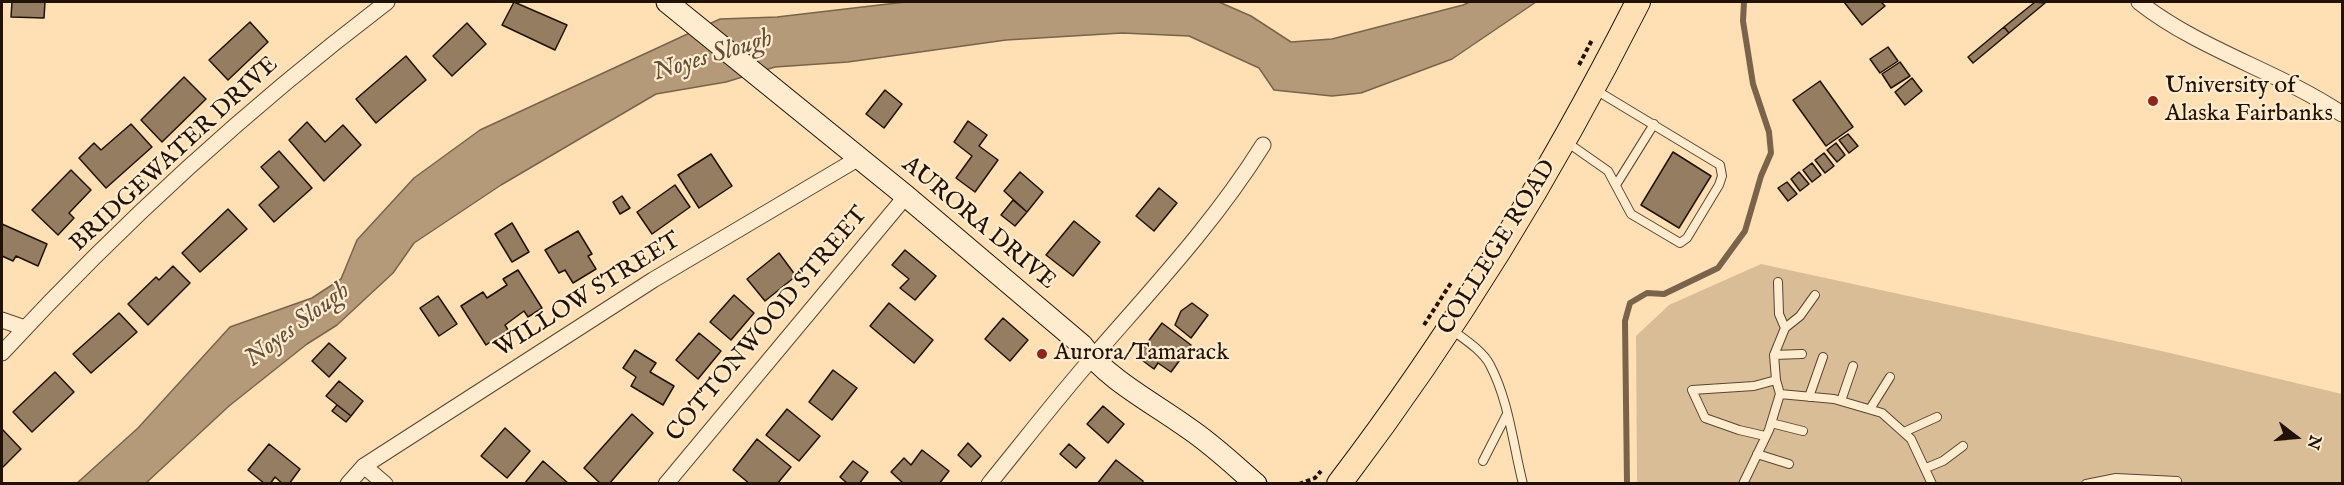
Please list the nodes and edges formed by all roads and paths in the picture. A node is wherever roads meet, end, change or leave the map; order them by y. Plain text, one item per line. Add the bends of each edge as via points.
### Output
1 (387, 2) edge
2 (667, 2) edge
3 (1638, 2) edge
4 (2139, 2) edge
5 (1596, 33) dead end
6 (1574, 74) dead end
7 (1593, 89) junction
8 (2343, 114) edge
9 (1654, 124) junction
10 (1564, 141) junction
11 (1263, 145) dead end
12 (859, 158) junction
13 (1616, 185) junction
14 (906, 196) junction
15 (1454, 279) dead end
16 (1778, 282) dead end
17 (1815, 295) dead end
18 (2, 320) edge
19 (1422, 327) dead end
20 (25, 328) junction
21 (1448, 328) junction
22 (1785, 328) junction
23 (2, 353) edge
24 (1802, 354) dead end
25 (1774, 355) junction
26 (1823, 357) dead end
27 (1092, 358) junction
28 (1852, 366) dead end
29 (1890, 377) dead end
30 (1776, 381) junction
31 (1780, 394) junction
32 (1809, 397) junction
33 (1841, 401) junction
34 (1870, 409) junction
35 (1507, 414) junction
36 (1937, 417) dead end
37 (1771, 423) junction
38 (1803, 431) dead end
39 (1904, 432) junction
40 (1766, 436) junction
41 (1963, 446) dead end
42 (1757, 454) junction
43 (1483, 461) dead end
44 (1327, 462) dead end
45 (1789, 464) dead end
46 (364, 466) junction
47 (1926, 468) junction
48 (2177, 481) dead end
49 (348, 483) edge
50 (385, 483) edge
51 (666, 483) edge
52 (989, 483) edge
53 (1257, 483) edge
54 (1299, 483) edge
55 (1339, 483) edge
56 (1524, 483) edge
57 (1743, 483) edge
58 (1932, 483) edge
59 (2086, 483) edge

1 - 20 street, BRIDGEWATER DRIVE via 329,46 171,182
2 - 12 street, AURORA DRIVE
3 - 7 main road, COLLEGE ROAD
4 - 8 street via 2195,37
5 - 6 path
7 - 9 lane
7 - 10 main road, COLLEGE ROAD
9 - 13 lane
9 - 13 lane via 1720,165 1719,185 1687,238 1680,243 1631,214
10 - 13 lane via 1608,171
10 - 21 main road, COLLEGE ROAD
11 - 27 street via 1241,180 1181,256
12 - 14 street, AURORA DRIVE
12 - 46 street, WILLOW STREET via 653,280
14 - 27 street, AURORA DRIVE via 1082,345
14 - 51 street, COTTONWOOD STREET
15 - 19 path
16 - 22 lane via 1779,314
17 - 22 lane via 1800,316
18 - 20 street
20 - 23 street, BRIDGEWATER DRIVE
21 - 35 lane via 1489,363
21 - 55 main road, COLLEGE ROAD
22 - 25 lane
24 - 25 lane
25 - 30 lane
26 - 32 lane
27 - 52 street
27 - 53 street, AURORA DRIVE
28 - 33 lane
29 - 34 lane
30 - 31 lane
30 - 40 lane via 1692,390 1705,418
31 - 32 lane
31 - 37 lane
32 - 33 lane
33 - 34 lane
34 - 39 lane via 1882,413
35 - 43 lane
35 - 56 lane
36 - 39 lane
37 - 38 lane
37 - 40 lane
39 - 47 lane
40 - 42 lane
41 - 47 lane
42 - 45 lane
42 - 57 lane
44 - 54 path via 1315,478
46 - 49 street, WILLOW STREET
46 - 50 street
47 - 58 lane
48 - 59 lane via 2116,478

